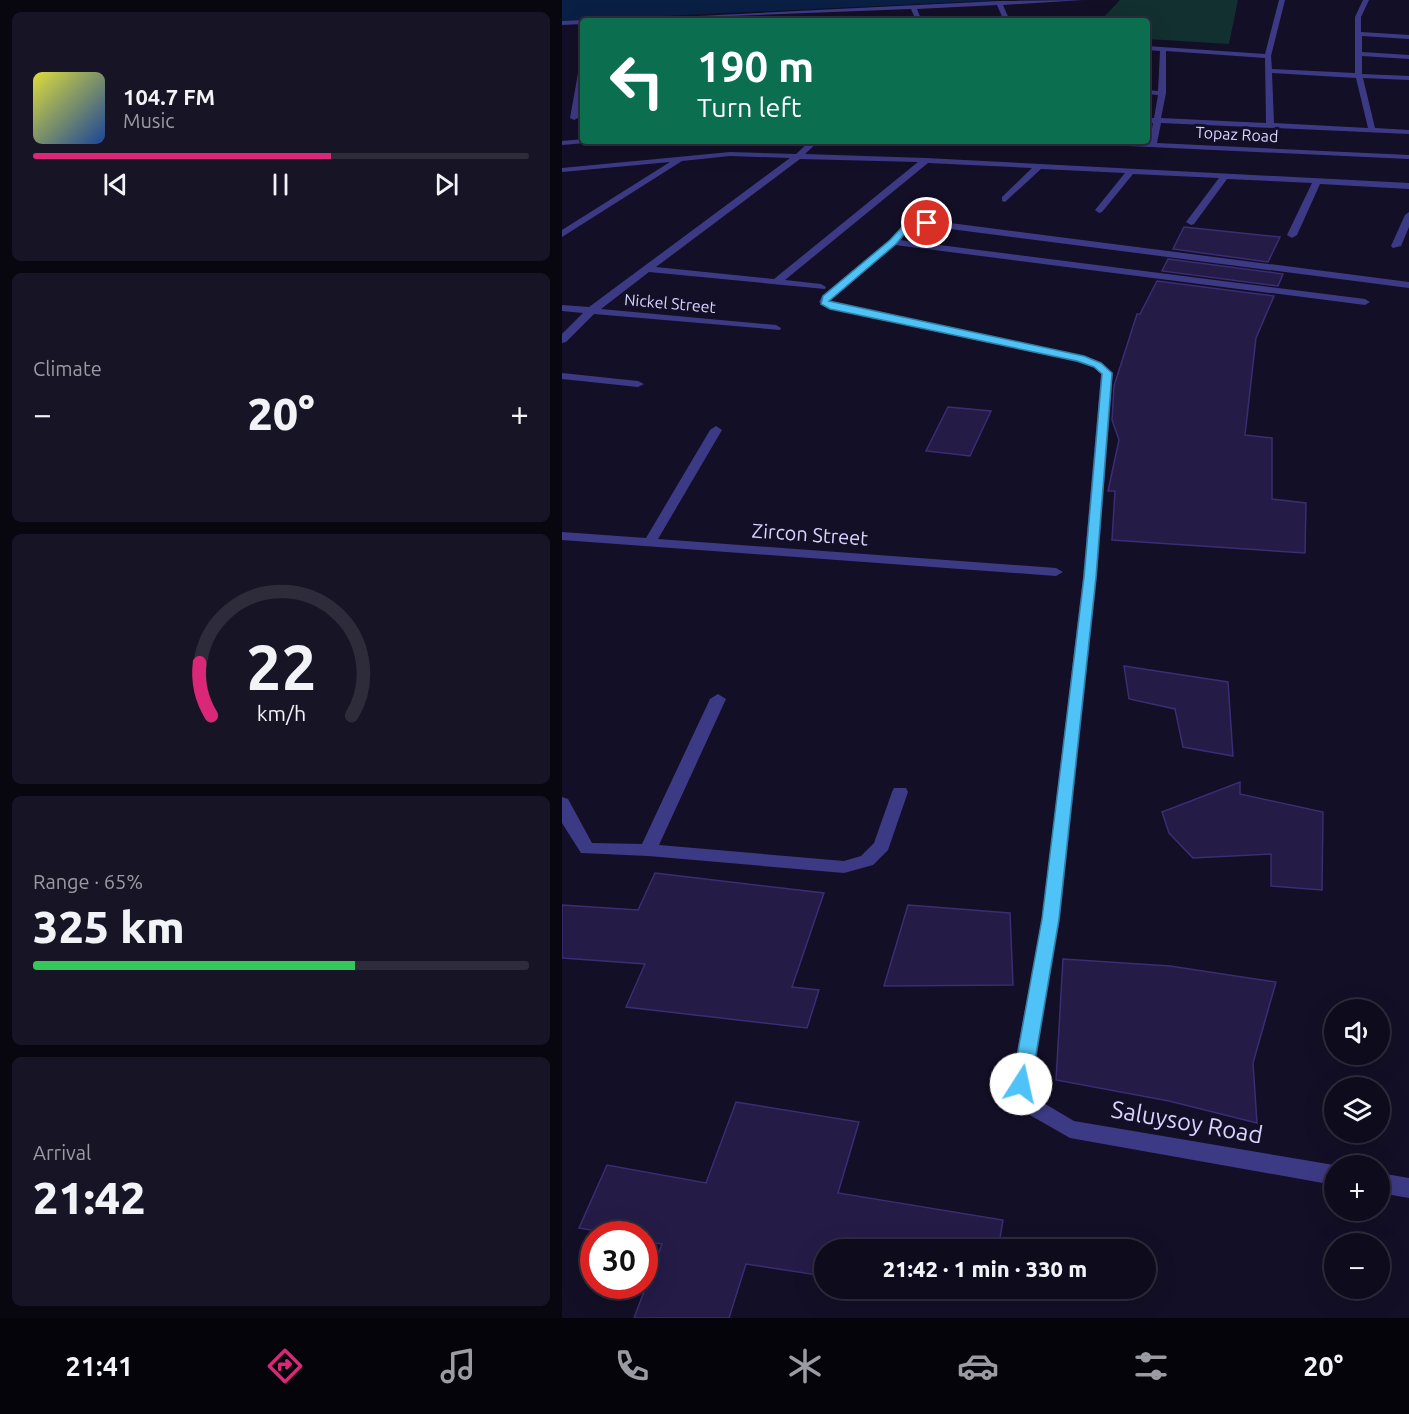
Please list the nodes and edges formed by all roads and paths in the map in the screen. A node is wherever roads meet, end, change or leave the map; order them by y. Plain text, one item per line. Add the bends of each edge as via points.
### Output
1 (1080, 0) edge
2 (1282, 0) edge
3 (1366, 0) edge
4 (998, 3) junction
5 (913, 7) junction
6 (833, 11) junction
7 (754, 17) edge
8 (717, 18) edge
9 (835, 18) edge
10 (918, 18) edge
11 (1006, 18) edge
12 (580, 22) edge
13 (562, 23) edge
14 (1358, 34) junction
15 (1408, 37) edge
16 (1150, 48) edge
17 (1163, 49) junction
18 (1359, 54) junction
19 (1268, 56) junction
20 (1408, 57) edge
21 (1267, 71) junction
22 (1359, 74) junction
23 (1408, 78) edge
24 (580, 81) edge
25 (1150, 92) edge
26 (1162, 93) junction
27 (580, 117) edge
28 (574, 118) junction
29 (562, 119) edge
30 (1150, 120) edge
31 (1158, 120) junction
32 (1270, 126) junction
33 (1372, 130) junction
34 (1408, 132) edge
35 (580, 141) edge
36 (562, 143) edge
37 (813, 144) edge
38 (1131, 144) edge
39 (1153, 145) junction
40 (798, 157) junction
41 (1408, 157) edge
42 (683, 158) junction
43 (926, 160) junction
44 (1038, 167) junction
45 (575, 169) junction
46 (562, 170) edge
47 (1131, 171) junction
48 (562, 176) edge
49 (1224, 177) junction
50 (1317, 182) junction
51 (1408, 186) edge
52 (1005, 199) dead end
53 (1099, 210) dead end
54 (1407, 221) edge
55 (1191, 222) dead end
56 (562, 234) edge
57 (1292, 235) dead end
58 (893, 242) junction
59 (1396, 246) dead end
60 (648, 269) junction
61 (778, 282) junction
62 (1408, 285) edge
63 (821, 286) dead end
64 (1365, 302) dead end
65 (562, 308) edge
66 (591, 310) junction
67 (776, 328) dead end
68 (562, 340) edge
69 (562, 376) edge
70 (638, 384) dead end
71 (716, 430) dead end
72 (562, 536) edge
73 (650, 542) junction
74 (1056, 572) dead end
75 (718, 699) dead end
76 (900, 792) dead end
77 (562, 803) edge
78 (648, 850) junction
79 (1324, 1173) edge
80 (1390, 1185) edge
81 (1408, 1188) edge

1 - 4 street
2 - 19 street
3 - 14 street via 1358,17
4 - 5 street
4 - 11 street
5 - 6 street
5 - 10 street
6 - 7 street
6 - 9 street
7 - 8 street
12 - 13 street
14 - 15 street
14 - 18 street
16 - 17 street
17 - 19 street
17 - 26 street
18 - 20 street
18 - 22 street
19 - 21 street
21 - 22 street
21 - 32 street
22 - 23 street
22 - 33 street
24 - 28 street
25 - 26 street
26 - 31 street
27 - 28 street
28 - 29 street
30 - 31 street
31 - 32 street
31 - 39 street
32 - 33 street
33 - 34 street
35 - 36 street
37 - 40 street
38 - 39 street, Topaz Road
39 - 41 street, Topaz Road
40 - 42 street via 730,154
40 - 43 street
40 - 60 street
42 - 45 street
42 - 56 street
43 - 44 street
43 - 61 street
44 - 47 street
44 - 52 street
45 - 46 street
45 - 48 street
47 - 49 street
47 - 53 street
49 - 50 street
49 - 55 street
50 - 51 street
50 - 57 street
54 - 59 street
58 - 62 street via 907,227 927,223
58 - 64 street
58 - 79 street, Saluysoy Road via 824,302 1080,358 1107,373 1090,577 1051,919 1021,1084 1035,1108 1070,1129
60 - 61 street
60 - 66 street
61 - 63 street
65 - 66 street, Nickel Street
66 - 67 street, Nickel Street
66 - 68 street
69 - 70 street
71 - 73 street
72 - 73 street, Zircon Street
73 - 74 street, Zircon Street
75 - 78 street
76 - 78 street via 882,846 867,861 844,867
77 - 78 street via 587,849
80 - 81 street

